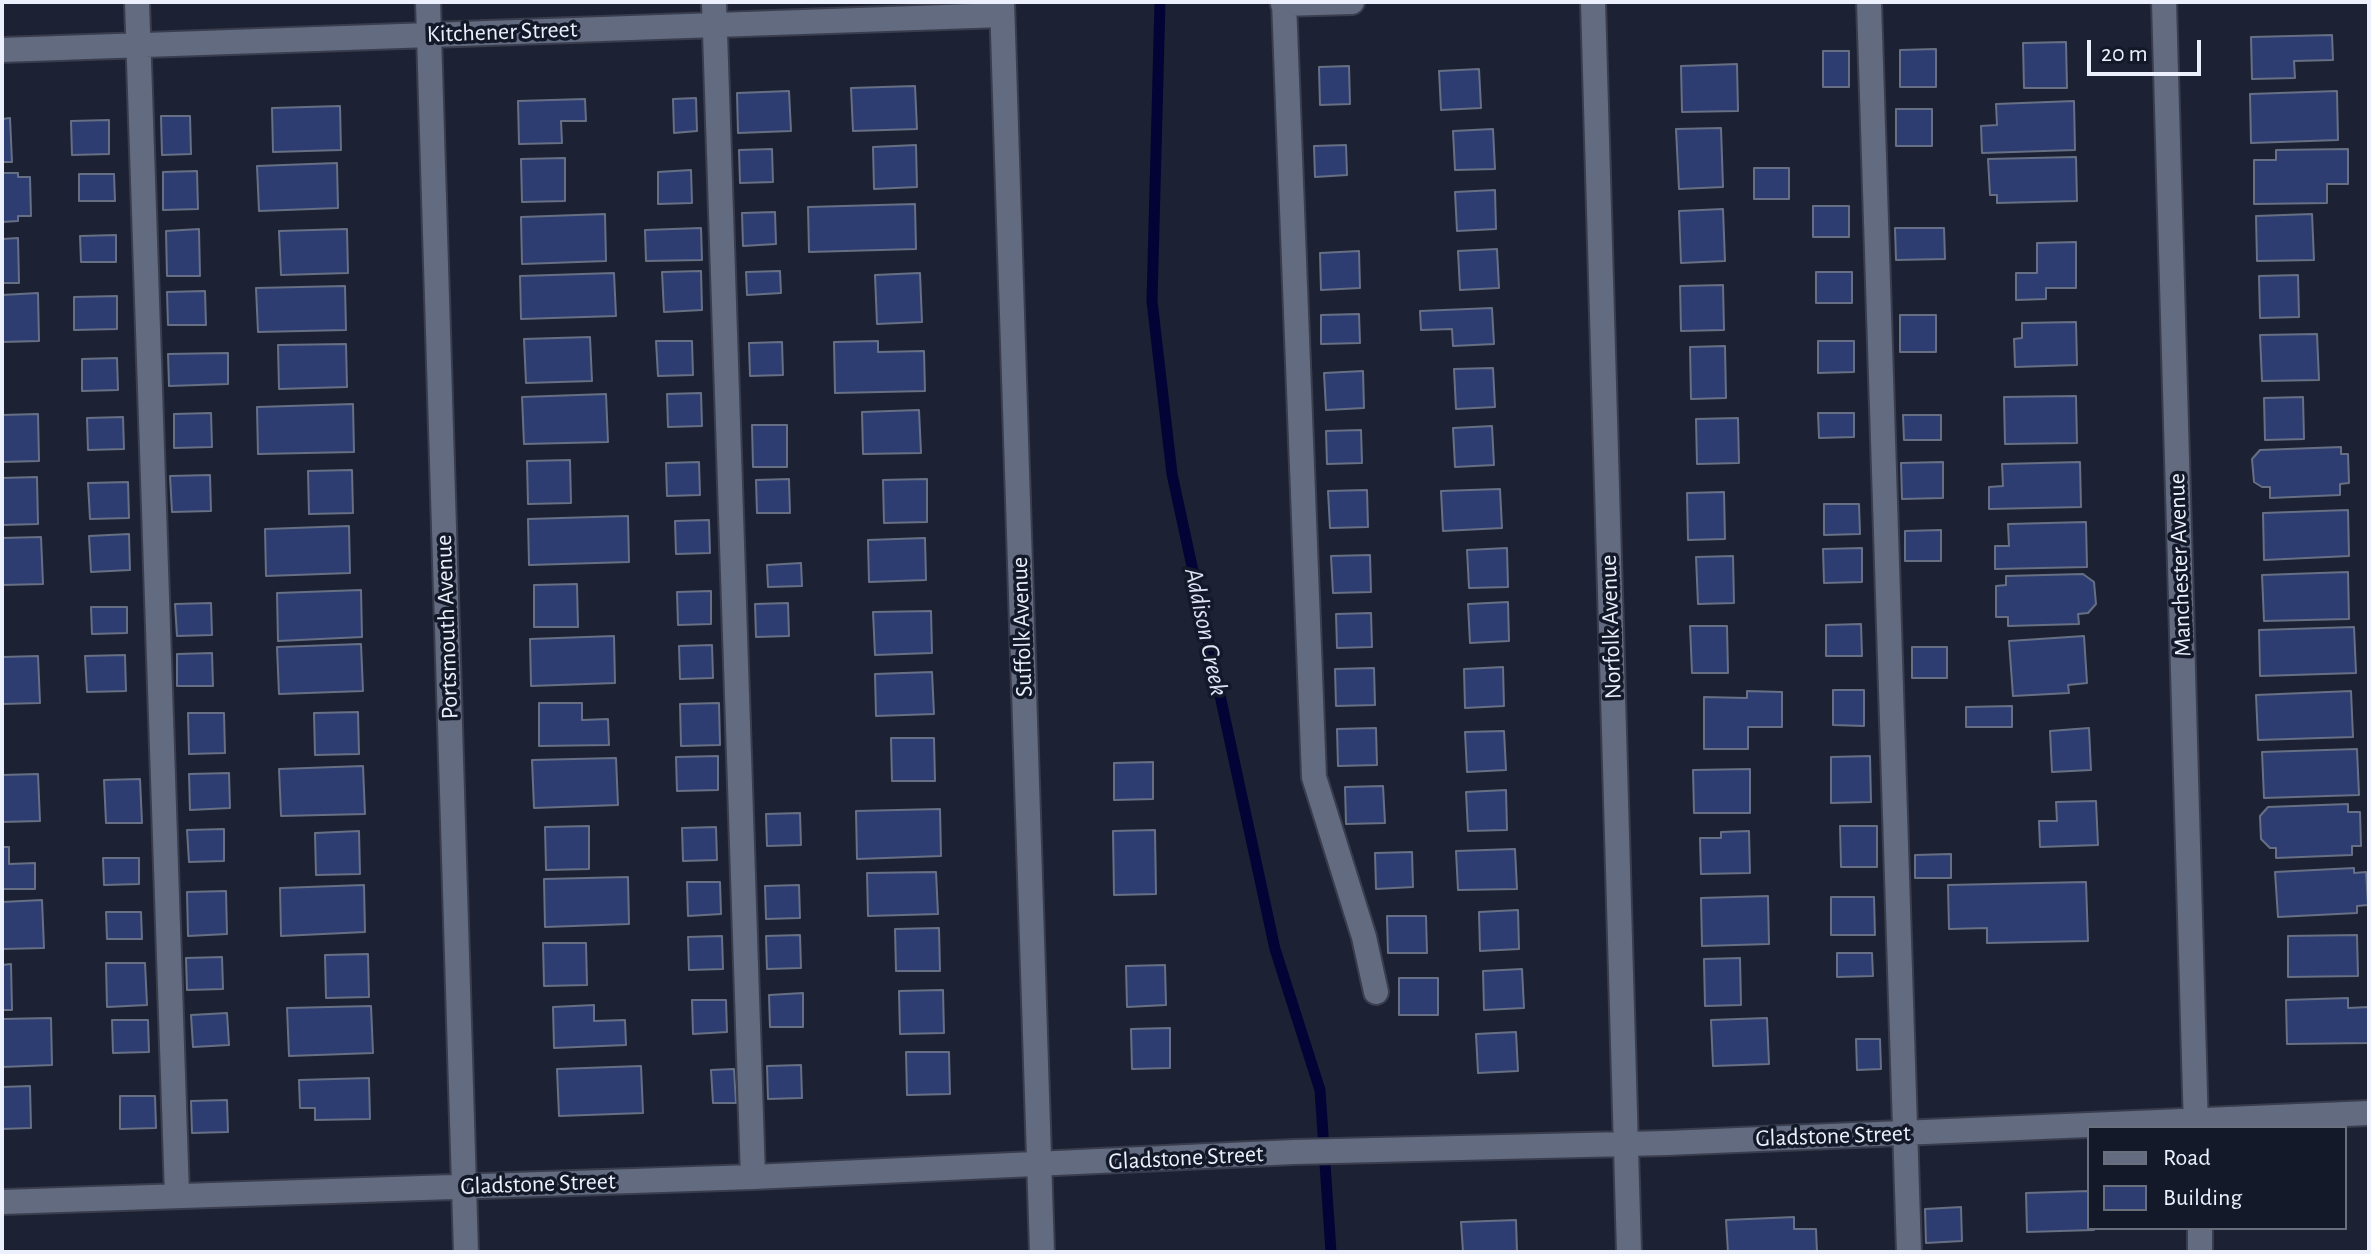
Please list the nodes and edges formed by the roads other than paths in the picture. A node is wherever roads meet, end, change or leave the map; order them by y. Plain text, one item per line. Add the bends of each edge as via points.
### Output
1 (137, 2) edge
2 (428, 2) edge
3 (1352, 2) edge
4 (1593, 2) edge
5 (1869, 2) edge
6 (2164, 2) edge
7 (1284, 3) edge
8 (1002, 9) edge
9 (715, 13) edge
10 (429, 35) junction
11 (138, 45) junction
12 (2, 50) edge
13 (1376, 992) dead end
14 (2369, 1113) edge
15 (2196, 1124) edge
16 (2131, 1126) edge
17 (2087, 1127) edge
18 (1904, 1133) junction
19 (1626, 1144) junction
20 (1039, 1165) junction
21 (753, 1177) junction
22 (464, 1186) junction
23 (177, 1195) junction
24 (2, 1202) edge
25 (2200, 1230) edge
26 (466, 1252) edge
27 (1042, 1252) edge
28 (1629, 1252) edge
29 (1909, 1252) edge
30 (2200, 1252) edge

1 - 11 street
2 - 10 street, Portsmouth Avenue
3 - 7 street
4 - 19 street, Norfolk Avenue
5 - 18 street
6 - 15 street, Manchester Avenue
7 - 13 street via 1314,777
8 - 9 street, Kitchener Street
8 - 20 street, Suffolk Avenue
9 - 10 street, Kitchener Street
9 - 21 street
10 - 11 street, Kitchener Street
10 - 22 street, Portsmouth Avenue
11 - 12 street, Kitchener Street
11 - 23 street
14 - 15 street, Gladstone Street
15 - 16 street, Gladstone Street
17 - 18 street, Gladstone Street
18 - 19 street, Gladstone Street
18 - 29 street
19 - 20 street, Gladstone Street
19 - 28 street, Norfolk Avenue
20 - 21 street, Gladstone Street
20 - 27 street, Suffolk Avenue
21 - 22 street, Gladstone Street
22 - 23 street, Gladstone Street
22 - 26 street, Portsmouth Avenue
23 - 24 street, Gladstone Street
25 - 30 street

